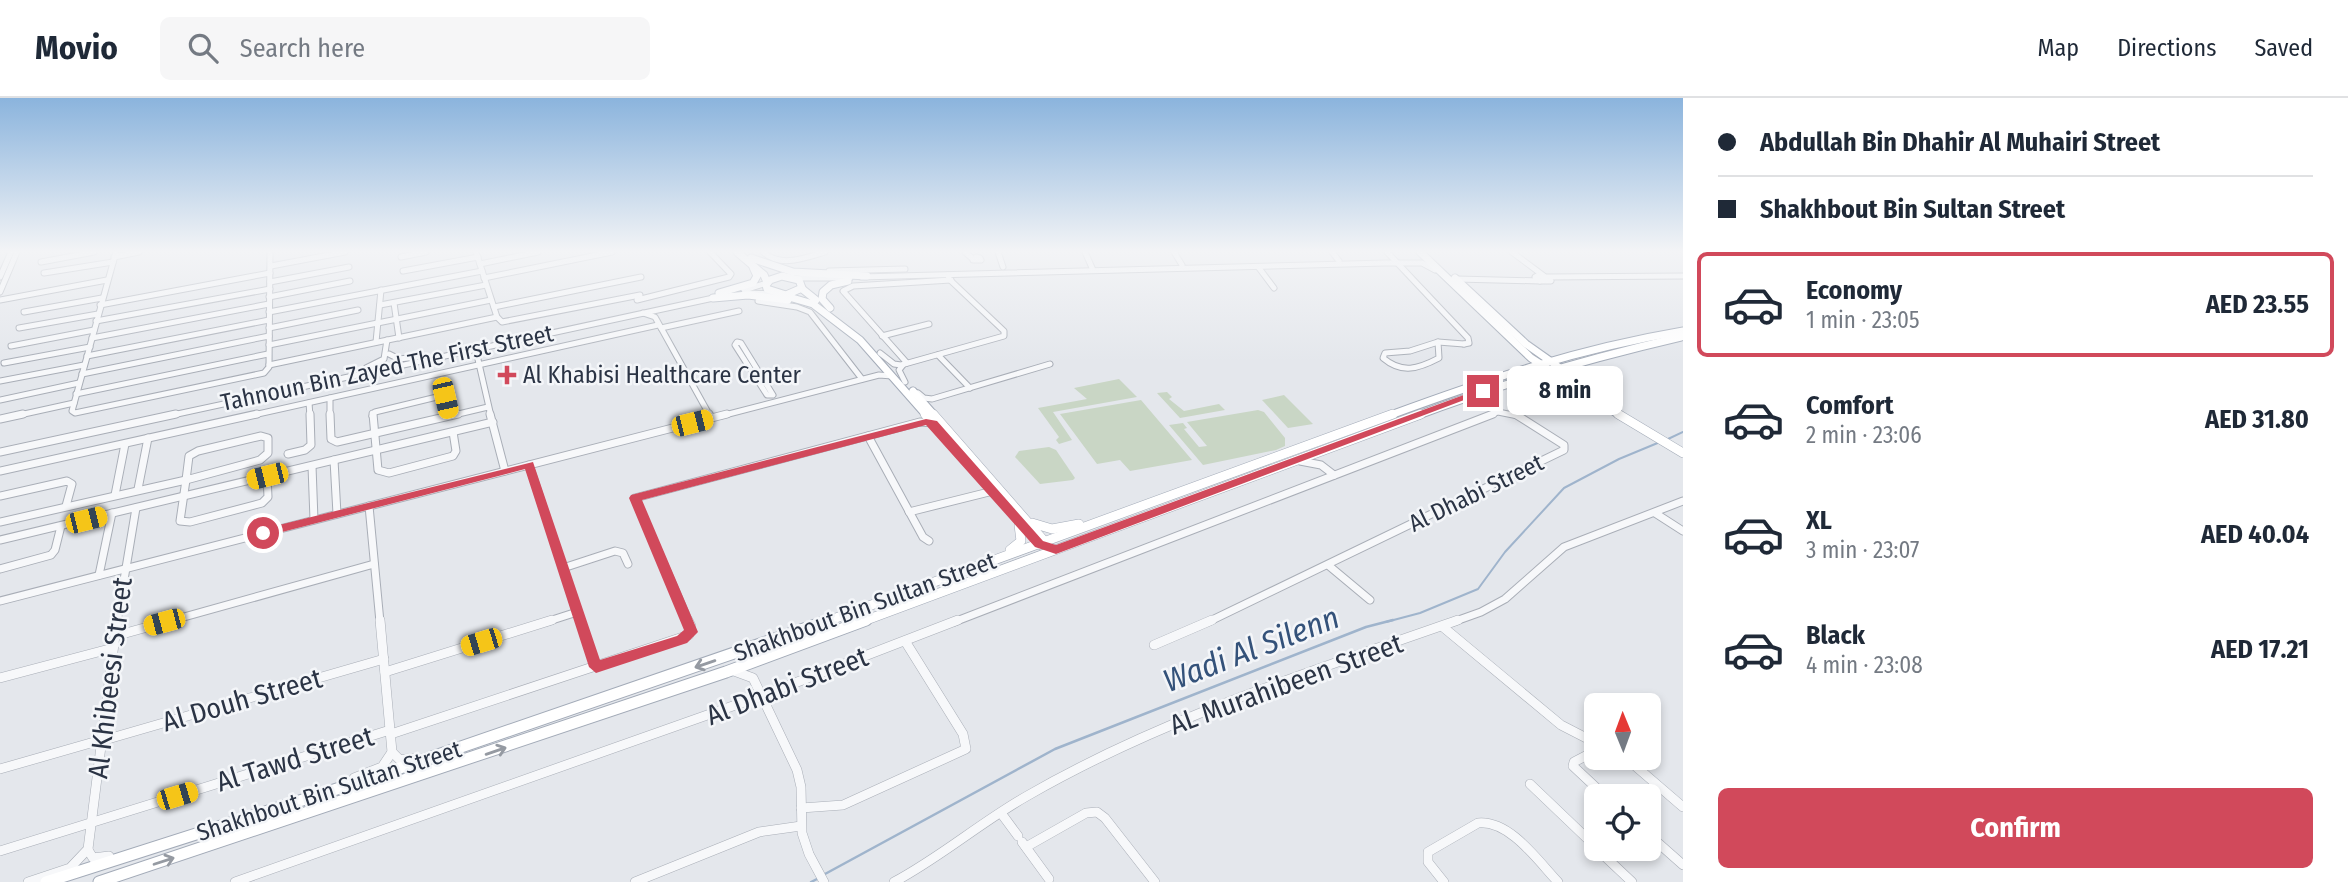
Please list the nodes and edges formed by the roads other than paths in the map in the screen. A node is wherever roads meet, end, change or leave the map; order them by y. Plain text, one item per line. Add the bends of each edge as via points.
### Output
1 (802, 288) edge
2 (56, 289) edge
3 (104, 289) edge
4 (169, 289) edge
5 (270, 289) edge
6 (283, 289) edge
7 (299, 289) edge
8 (386, 289) edge
9 (454, 289) edge
10 (487, 289) edge
11 (584, 289) edge
12 (692, 289) edge
13 (736, 289) edge
14 (743, 289) edge
15 (767, 289) edge
16 (801, 289) edge
17 (827, 289) edge
18 (849, 289) edge
19 (960, 289) edge
20 (1421, 289) edge
21 (1460, 289) edge
22 (1464, 289) edge
23 (1470, 289) edge
24 (381, 290) junction
25 (270, 293) junction
26 (1471, 293) junction
27 (779, 294) junction
28 (640, 295) dead end
29 (0, 296) edge
30 (712, 296) junction
31 (491, 300) junction
32 (101, 301) junction
33 (758, 301) dead end
34 (394, 303) junction
35 (380, 305) junction
36 (668, 306) junction
37 (494, 307) junction
38 (358, 310) dead end
39 (571, 310) junction
40 (827, 310) junction
41 (739, 311) dead end
42 (24, 312) dead end
43 (270, 312) junction
44 (98, 314) junction
45 (635, 314) junction
46 (496, 317) junction
47 (655, 317) junction
48 (396, 319) junction
49 (269, 320) junction
50 (96, 321) junction
51 (374, 323) junction
52 (929, 324) dead end
53 (1494, 326) junction
54 (660, 327) junction
55 (19, 328) dead end
56 (269, 328) junction
57 (1460, 329) junction
58 (94, 330) junction
59 (1683, 331) edge
60 (269, 336) junction
61 (882, 337) junction
62 (1683, 337) edge
63 (92, 338) junction
64 (398, 338) junction
65 (387, 340) junction
66 (1510, 340) junction
67 (376, 342) junction
68 (1438, 342) junction
69 (1461, 343) junction
70 (1527, 344) junction
71 (1608, 344) junction
72 (269, 345) junction
73 (11, 346) dead end
74 (488, 346) junction
75 (90, 347) junction
76 (1423, 347) junction
77 (1440, 351) junction
78 (459, 352) junction
79 (880, 353) junction
80 (1571, 353) junction
81 (268, 354) junction
82 (389, 354) junction
83 (937, 355) junction
84 (87, 356) junction
85 (418, 357) junction
86 (1584, 359) junction
87 (477, 361) junction
88 (4, 363) dead end
89 (906, 364) junction
90 (1050, 364) dead end
91 (84, 365) junction
92 (269, 365) junction
93 (1547, 365) junction
94 (362, 369) junction
95 (882, 371) junction
96 (1505, 373) junction
97 (82, 374) junction
98 (862, 379) junction
99 (0, 381) edge
100 (79, 383) junction
101 (908, 385) junction
102 (1570, 385) junction
103 (970, 388) junction
104 (1587, 388) junction
105 (1483, 391) junction
106 (76, 394) junction
107 (330, 398) junction
108 (774, 399) junction
109 (932, 399) junction
110 (0, 400) edge
111 (74, 403) junction
112 (309, 403) junction
113 (488, 407) junction
114 (1616, 407) junction
115 (449, 416) junction
116 (711, 418) junction
117 (922, 418) junction
118 (0, 419) edge
119 (935, 421) junction
120 (493, 422) junction
121 (1639, 423) junction
122 (453, 432) junction
123 (374, 434) junction
124 (868, 436) junction
125 (148, 439) junction
126 (125, 444) junction
127 (1683, 447) edge
128 (0, 450) edge
129 (376, 450) junction
130 (1321, 452) junction
131 (1683, 453) edge
132 (288, 454) dead end
133 (334, 460) junction
134 (1297, 461) junction
135 (529, 465) junction
136 (1321, 465) junction
137 (312, 466) junction
138 (0, 471) edge
139 (505, 471) junction
140 (1334, 475) junction
141 (267, 476) junction
142 (185, 478) junction
143 (982, 480) junction
144 (138, 489) junction
145 (993, 491) junction
146 (115, 495) junction
147 (976, 495) junction
148 (0, 496) edge
149 (183, 496) junction
150 (1683, 501) edge
151 (66, 506) junction
152 (369, 506) junction
153 (136, 508) junction
154 (909, 512) junction
155 (112, 513) junction
156 (1655, 513) junction
157 (337, 514) junction
158 (1019, 516) junction
159 (1112, 518) junction
160 (314, 520) junction
161 (0, 522) edge
162 (61, 526) junction
163 (1683, 531) edge
164 (0, 540) edge
165 (929, 541) dead end
166 (1047, 544) junction
167 (374, 564) junction
168 (628, 564) dead end
169 (1328, 565) junction
170 (563, 568) junction
171 (0, 569) edge
172 (124, 569) junction
173 (984, 570) junction
174 (99, 575) junction
175 (1370, 600) dead end
176 (0, 601) edge
177 (577, 612) junction
178 (1443, 627) junction
179 (116, 636) junction
180 (905, 641) junction
181 (1154, 645) dead end
182 (113, 648) junction
183 (766, 657) junction
184 (384, 659) junction
185 (596, 667) junction
186 (726, 671) junction
187 (385, 672) junction
188 (0, 678) edge
189 (753, 678) junction
190 (761, 696) junction
191 (391, 732) junction
192 (1584, 737) edge
193 (101, 741) junction
194 (467, 746) junction
195 (392, 752) junction
196 (1584, 757) edge
197 (0, 769) edge
198 (1640, 770) edge
199 (1530, 784) dead end
200 (1592, 784) edge
201 (316, 796) junction
202 (1683, 807) edge
203 (802, 808) junction
204 (1001, 813) junction
205 (92, 823) junction
206 (801, 826) junction
207 (1584, 836) edge
208 (171, 842) junction
209 (1022, 842) junction
210 (1661, 845) edge
211 (88, 849) junction
212 (0, 851) edge
213 (1610, 861) edge
214 (1683, 864) edge
215 (1049, 879) dead end
216 (28, 882) edge
217 (46, 882) edge
218 (99, 882) edge
219 (234, 882) edge
220 (635, 882) edge
221 (824, 882) edge
222 (894, 882) edge
223 (1155, 882) edge
224 (1444, 882) edge
225 (1558, 882) edge
226 (1632, 882) edge

1 - 40 main road
2 - 29 street
3 - 32 street
4 - 32 street
5 - 25 street
6 - 25 street
7 - 25 street
8 - 24 street
9 - 34 street
10 - 31 street
11 - 37 street
12 - 39 street
13 - 30 main road
14 - 30 street, Tahnoun Bin Zayed The First Street
15 - 27 main road
16 - 27 main road
17 - 40 main road via 822,299
18 - 61 street via 844,295
19 - 83 street via 1005,334
20 - 57 street
21 - 53 main road
22 - 26 main road
23 - 26 street
24 - 35 street
24 - 43 street
25 - 43 street
25 - 50 street
25 - 63 street
26 - 70 main road
27 - 30 street, Tahnoun Bin Zayed The First Street
27 - 40 main road
28 - 39 street
30 - 36 street, Tahnoun Bin Zayed The First Street
30 - 40 main road via 759,296
30 - 85 street, Tahnoun Bin Zayed The First Street
31 - 37 street
31 - 48 street
32 - 42 street
32 - 44 street
33 - 98 street via 810,312
34 - 35 street
34 - 48 street
35 - 51 street
36 - 45 street, Tahnoun Bin Zayed The First Street
36 - 47 street
37 - 46 street
38 - 56 street
39 - 46 street via 509,323
40 - 79 main road
40 - 95 main road via 860,340
41 - 54 street
43 - 49 street
44 - 50 street
44 - 55 street
45 - 47 street
45 - 74 street, Tahnoun Bin Zayed The First Street
46 - 64 street
47 - 54 street
48 - 51 street
48 - 64 street
49 - 56 street
49 - 84 street
50 - 58 street
51 - 67 street
51 - 72 street
52 - 61 street
53 - 66 main road
53 - 93 main road
54 - 87 street
54 - 116 street
56 - 60 street
57 - 69 street via 1454,331
57 - 69 street via 1470,340
58 - 63 street
58 - 73 street
59 - 71 main road, Shakhbout Bin Sultan Street
60 - 72 street
60 - 97 street
61 - 89 street
62 - 86 main road, Shakhbout Bin Sultan Street
63 - 75 street
64 - 65 street
65 - 67 street
65 - 82 street
66 - 93 main road
66 - 96 main road via 1523,363
67 - 92 street
68 - 69 street
68 - 76 street
68 - 77 street
70 - 80 main road via 1546,353
70 - 93 main road
71 - 80 main road, Shakhbout Bin Sultan Street
71 - 93 main road
72 - 81 street
74 - 78 street, Tahnoun Bin Zayed The First Street
74 - 87 street
75 - 84 street
75 - 88 street
76 - 77 street
76 - 77 street via 1383,358 1406,370 1437,360
78 - 87 street
78 - 128 street, Tahnoun Bin Zayed The First Street
79 - 89 street via 894,364
79 - 101 main road
80 - 93 main road, Shakhbout Bin Sultan Street
81 - 92 street
81 - 106 street
82 - 85 street via 399,359
82 - 94 street via 381,363
83 - 89 street
83 - 103 street
84 - 91 street
85 - 94 street, Tahnoun Bin Zayed The First Street
86 - 93 main road, Shakhbout Bin Sultan Street
86 - 104 main road via 1572,368
87 - 107 street
87 - 113 street
89 - 101 street via 899,370
90 - 103 street
91 - 97 street
91 - 99 street
92 - 111 street via 257,376 82,413 73,412
93 - 96 main road, Shakhbout Bin Sultan Street
93 - 102 main road
93 - 104 main road
93 - 105 main road, Shakhbout Bin Sultan Street
93 - 114 main road
94 - 128 street, Tahnoun Bin Zayed The First Street
95 - 98 street
95 - 117 main road via 892,376
96 - 159 main road, Shakhbout Bin Sultan Street
97 - 100 street
98 - 108 street
100 - 106 street
100 - 110 street
101 - 109 street
101 - 119 main road
102 - 105 main road via 1534,378
102 - 121 main road
103 - 109 street
104 - 114 main road
105 - 130 main road, Shakhbout Bin Sultan Street
106 - 111 street
107 - 112 street
107 - 123 street via 333,441
108 - 108 street via 741,343 735,342 767,395
108 - 116 street
109 - 119 street via 929,405
111 - 118 street
112 - 125 street
112 - 132 street via 311,445
113 - 115 street
113 - 120 street
114 - 121 main road
115 - 123 street
115 - 123 street via 444,397 436,396 377,410 372,416
116 - 135 street
117 - 119 main road
117 - 124 street
119 - 143 main road
119 - 158 main road
120 - 122 street
120 - 139 street
121 - 127 main road
121 - 131 main road
122 - 129 street
122 - 129 street via 453,456 392,472 379,471
123 - 129 street
124 - 154 street
124 - 185 street, Al Tawd Street via 635,498 691,632 686,638
125 - 126 street
125 - 144 street
126 - 138 street
126 - 146 street
129 - 133 street
130 - 134 main road, Shakhbout Bin Sultan Street
130 - 136 street
133 - 137 street
133 - 157 street
134 - 136 street
134 - 166 main road, Shakhbout Bin Sultan Street
135 - 139 street
135 - 170 street
136 - 140 street
137 - 141 street
137 - 160 street
139 - 152 street
140 - 169 street, Al Dhabi Street via 1500,411 1515,414 1565,447
140 - 180 street, Al Dhabi Street
141 - 149 street
141 - 149 street via 268,497 262,503 190,522 180,520
142 - 142 street via 263,459 268,438 198,451 188,458
142 - 144 street
142 - 149 street
143 - 145 main road
143 - 147 street
144 - 146 street
145 - 147 street
145 - 158 main road
146 - 151 street
147 - 154 street
148 - 151 street via 67,481 72,484
149 - 153 street
150 - 156 street, AL Murahibeen Street
151 - 161 street
152 - 157 street
152 - 167 street
153 - 155 street
153 - 172 street, Al Khibeesi Street
154 - 165 street
155 - 162 street
155 - 174 street
156 - 163 street
156 - 178 street, AL Murahibeen Street via 1564,547 1505,598
157 - 160 street
158 - 159 main road via 1052,529
158 - 166 main road
158 - 173 main road via 1022,536 1018,545
159 - 166 main road, Shakhbout Bin Sultan Street via 1055,545
160 - 172 street
162 - 164 street
162 - 171 street via 51,555
166 - 173 main road, Shakhbout Bin Sultan Street
166 - 173 main road, Shakhbout Bin Sultan Street
167 - 179 street
167 - 184 street
168 - 170 street via 623,553 615,551
169 - 175 street
169 - 181 street, Al Dhabi Street
170 - 177 street
172 - 174 street
172 - 179 street, Al Khibeesi Street
173 - 183 main road, Shakhbout Bin Sultan Street
173 -> 194 main road, Shakhbout Bin Sultan Street
174 - 176 street
177 - 185 street
177 - 187 street
178 - 192 street via 1553,719
178 - 204 street, AL Murahibeen Street via 1232,700 1046,786
179 - 182 street, Al Khibeesi Street
180 - 190 street, Al Dhabi Street
180 - 203 street via 967,741 966,749 843,805
182 - 188 street
182 - 193 street, Al Khibeesi Street
183 - 186 main road, Shakhbout Bin Sultan Street
183 - 189 street
184 - 187 street
184 - 193 street, Al Douh Street
185 - 191 street, Al Tawd Street
186 - 189 street
218 -> 186 main road, Shakhbout Bin Sultan Street
187 - 191 street
189 - 190 street
190 - 203 street via 797,769
190 - 219 street, Al Dhabi Street
191 - 195 street
191 - 205 street, Al Tawd Street
193 - 197 street, Al Douh Street
193 - 205 street, Al Khibeesi Street
194 - 195 street via 403,760
194 - 201 main road, Shakhbout Bin Sultan Street
195 - 201 street via 380,769
196 - 200 street via 1573,766
198 - 202 street
199 - 207 street
201 - 208 main road, Shakhbout Bin Sultan Street
203 - 206 street
204 - 209 street
204 - 222 street, AL Murahibeen Street
205 - 211 street, Al Khibeesi Street
205 - 212 street, Al Tawd Street
206 - 220 street via 759,832
206 - 221 street
208 - 211 street via 102,858 93,858
208 - 217 main road, Shakhbout Bin Sultan Street
209 - 215 street
209 - 223 street via 1086,813 1097,813
210 - 214 street
211 - 216 street via 70,869
213 - 226 street
224 - 225 street via 1428,862 1429,852 1483,821 1501,827

